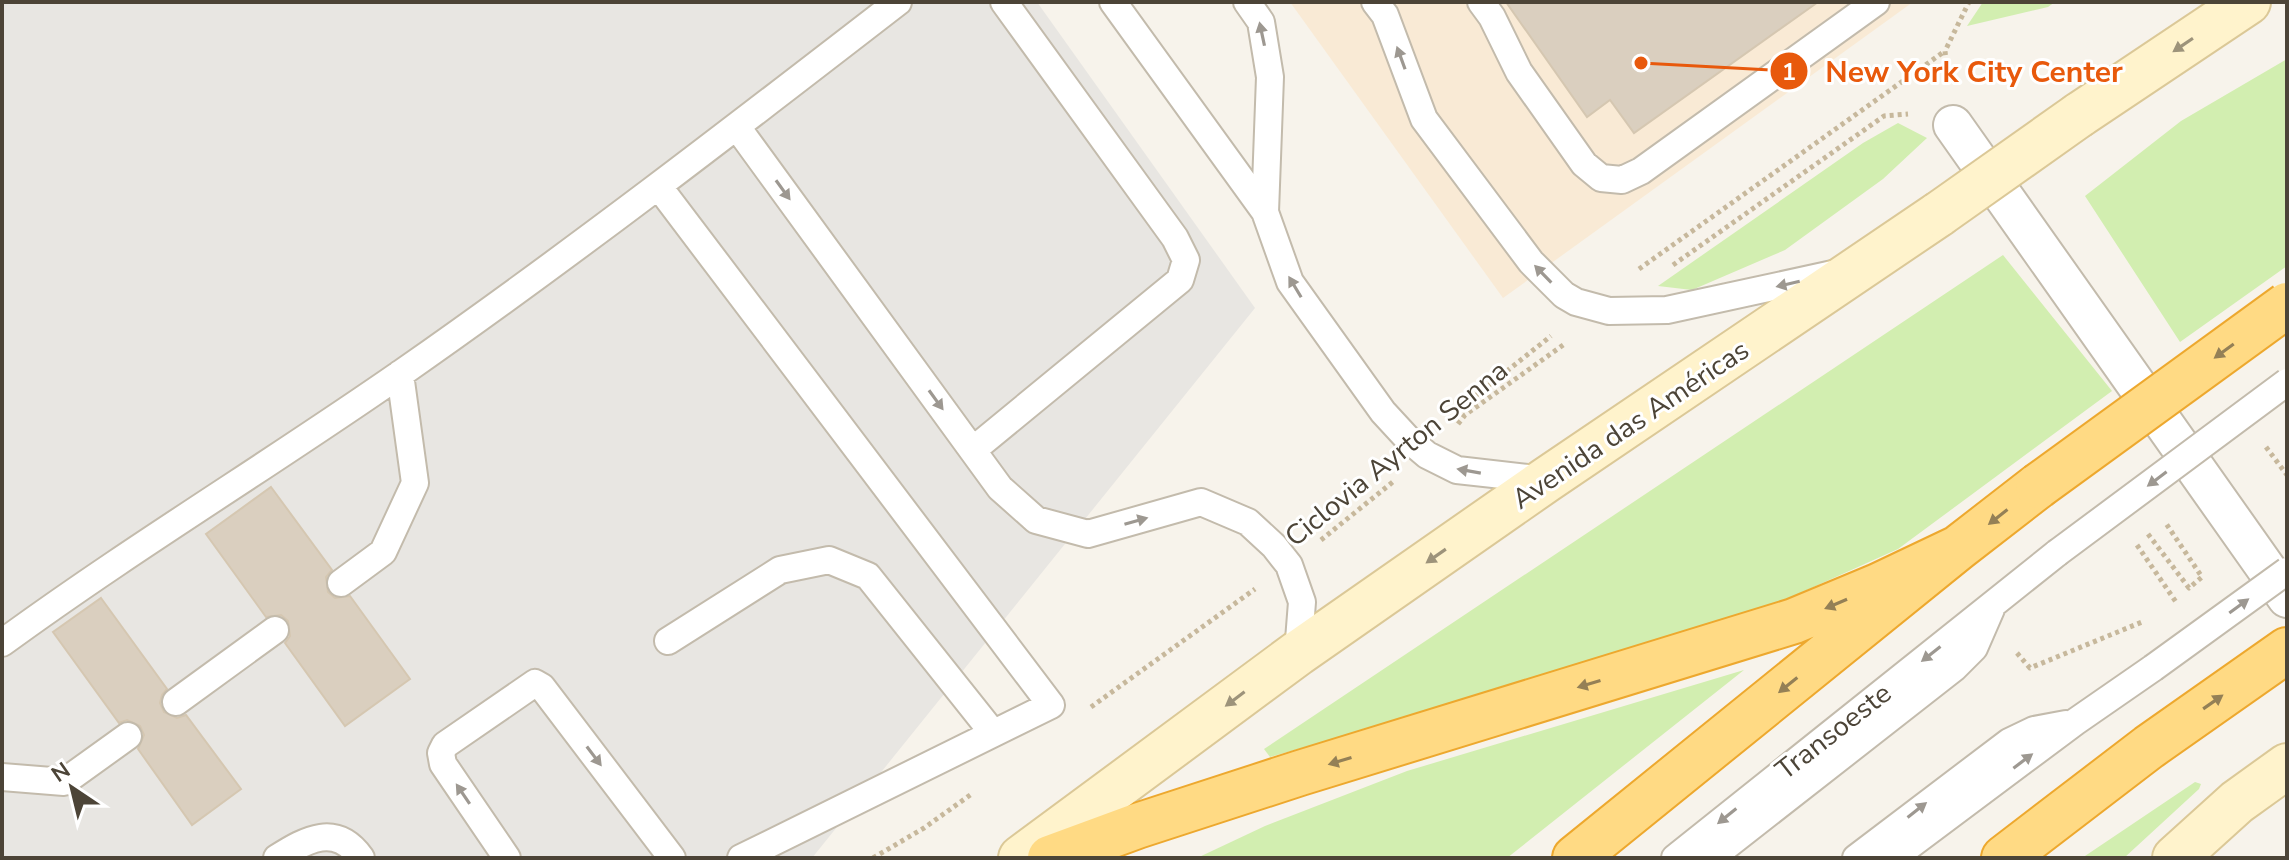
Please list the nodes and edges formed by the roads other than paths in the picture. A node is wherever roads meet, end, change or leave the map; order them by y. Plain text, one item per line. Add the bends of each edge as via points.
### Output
1 (898, 2) edge
2 (1004, 2) edge
3 (1113, 2) edge
4 (1247, 2) edge
5 (1375, 2) edge
6 (1481, 2) edge
7 (1876, 2) edge
8 (2248, 2) edge
9 (1953, 125) road end
10 (737, 127) junction
11 (659, 187) junction
12 (1265, 212) junction
13 (1864, 267) junction
14 (2287, 305) edge
15 (400, 374) junction
16 (2287, 382) edge
17 (973, 450) junction
18 (1546, 480) junction
19 (1958, 548) junction
20 (2287, 571) edge
21 (341, 583) dead end
22 (2287, 598) edge
23 (1992, 606) junction
24 (275, 630) dead end
25 (668, 641) dead end
26 (2, 643) edge
27 (2287, 650) edge
28 (1298, 653) junction
29 (176, 702) dead end
30 (2075, 722) junction
31 (993, 733) junction
32 (128, 736) dead end
33 (2287, 766) edge
34 (2, 777) edge
35 (277, 858) edge
36 (361, 858) edge
37 (507, 858) edge
38 (672, 858) edge
39 (741, 858) edge
40 (1021, 858) edge
41 (1050, 858) edge
42 (1575, 858) edge
43 (1675, 858) edge
44 (1711, 858) edge
45 (1856, 858) edge
46 (1893, 858) edge
47 (2004, 858) edge
48 (2175, 858) edge

1 - 10 lane
2 - 17 lane via 1186,260 1180,280
3 - 12 lane
12 -> 4 lane via 1270,77 1261,22
13 -> 5 lane via 1667,310 1609,311 1576,302 1531,262 1424,119 1385,15
6 - 7 lane via 1519,72 1584,164 1601,178 1622,180
8 -> 13 main road, Avenida das Américas, bridge
9 - 22 street
10 - 11 lane
10 -> 17 lane
11 - 15 lane
11 - 31 lane via 1051,705
18 -> 12 lane via 1457,470 1407,438 1290,282
13 - 18 main road, Avenida das Américas
14 -> 19 highway, bridge
15 - 21 lane via 415,483 383,552
15 - 26 lane
16 -> 23 lane, Transoeste, bridge
17 -> 28 lane via 1000,488 1036,520 1088,534 1201,502 1248,522 1289,565 1302,602
18 -> 28 main road, Avenida das Américas
19 -> 41 highway via 1794,621 1300,773
19 -> 42 highway
30 -> 20 lane, bridge
23 -> 43 lane, Transoeste
23 - 44 lane, Transoeste via 1974,648 1954,668
24 - 29 lane
25 - 31 lane via 780,570 829,560 868,576
47 -> 27 highway
28 -> 40 main road, Avenida das Américas
45 -> 30 lane via 2009,742 2034,730
46 -> 30 lane
31 - 39 lane
32 - 34 lane via 64,782
33 - 48 main road
35 - 36 lane via 302,842 328,835 353,847
37 -> 38 lane via 443,764 441,753 445,745 535,683

